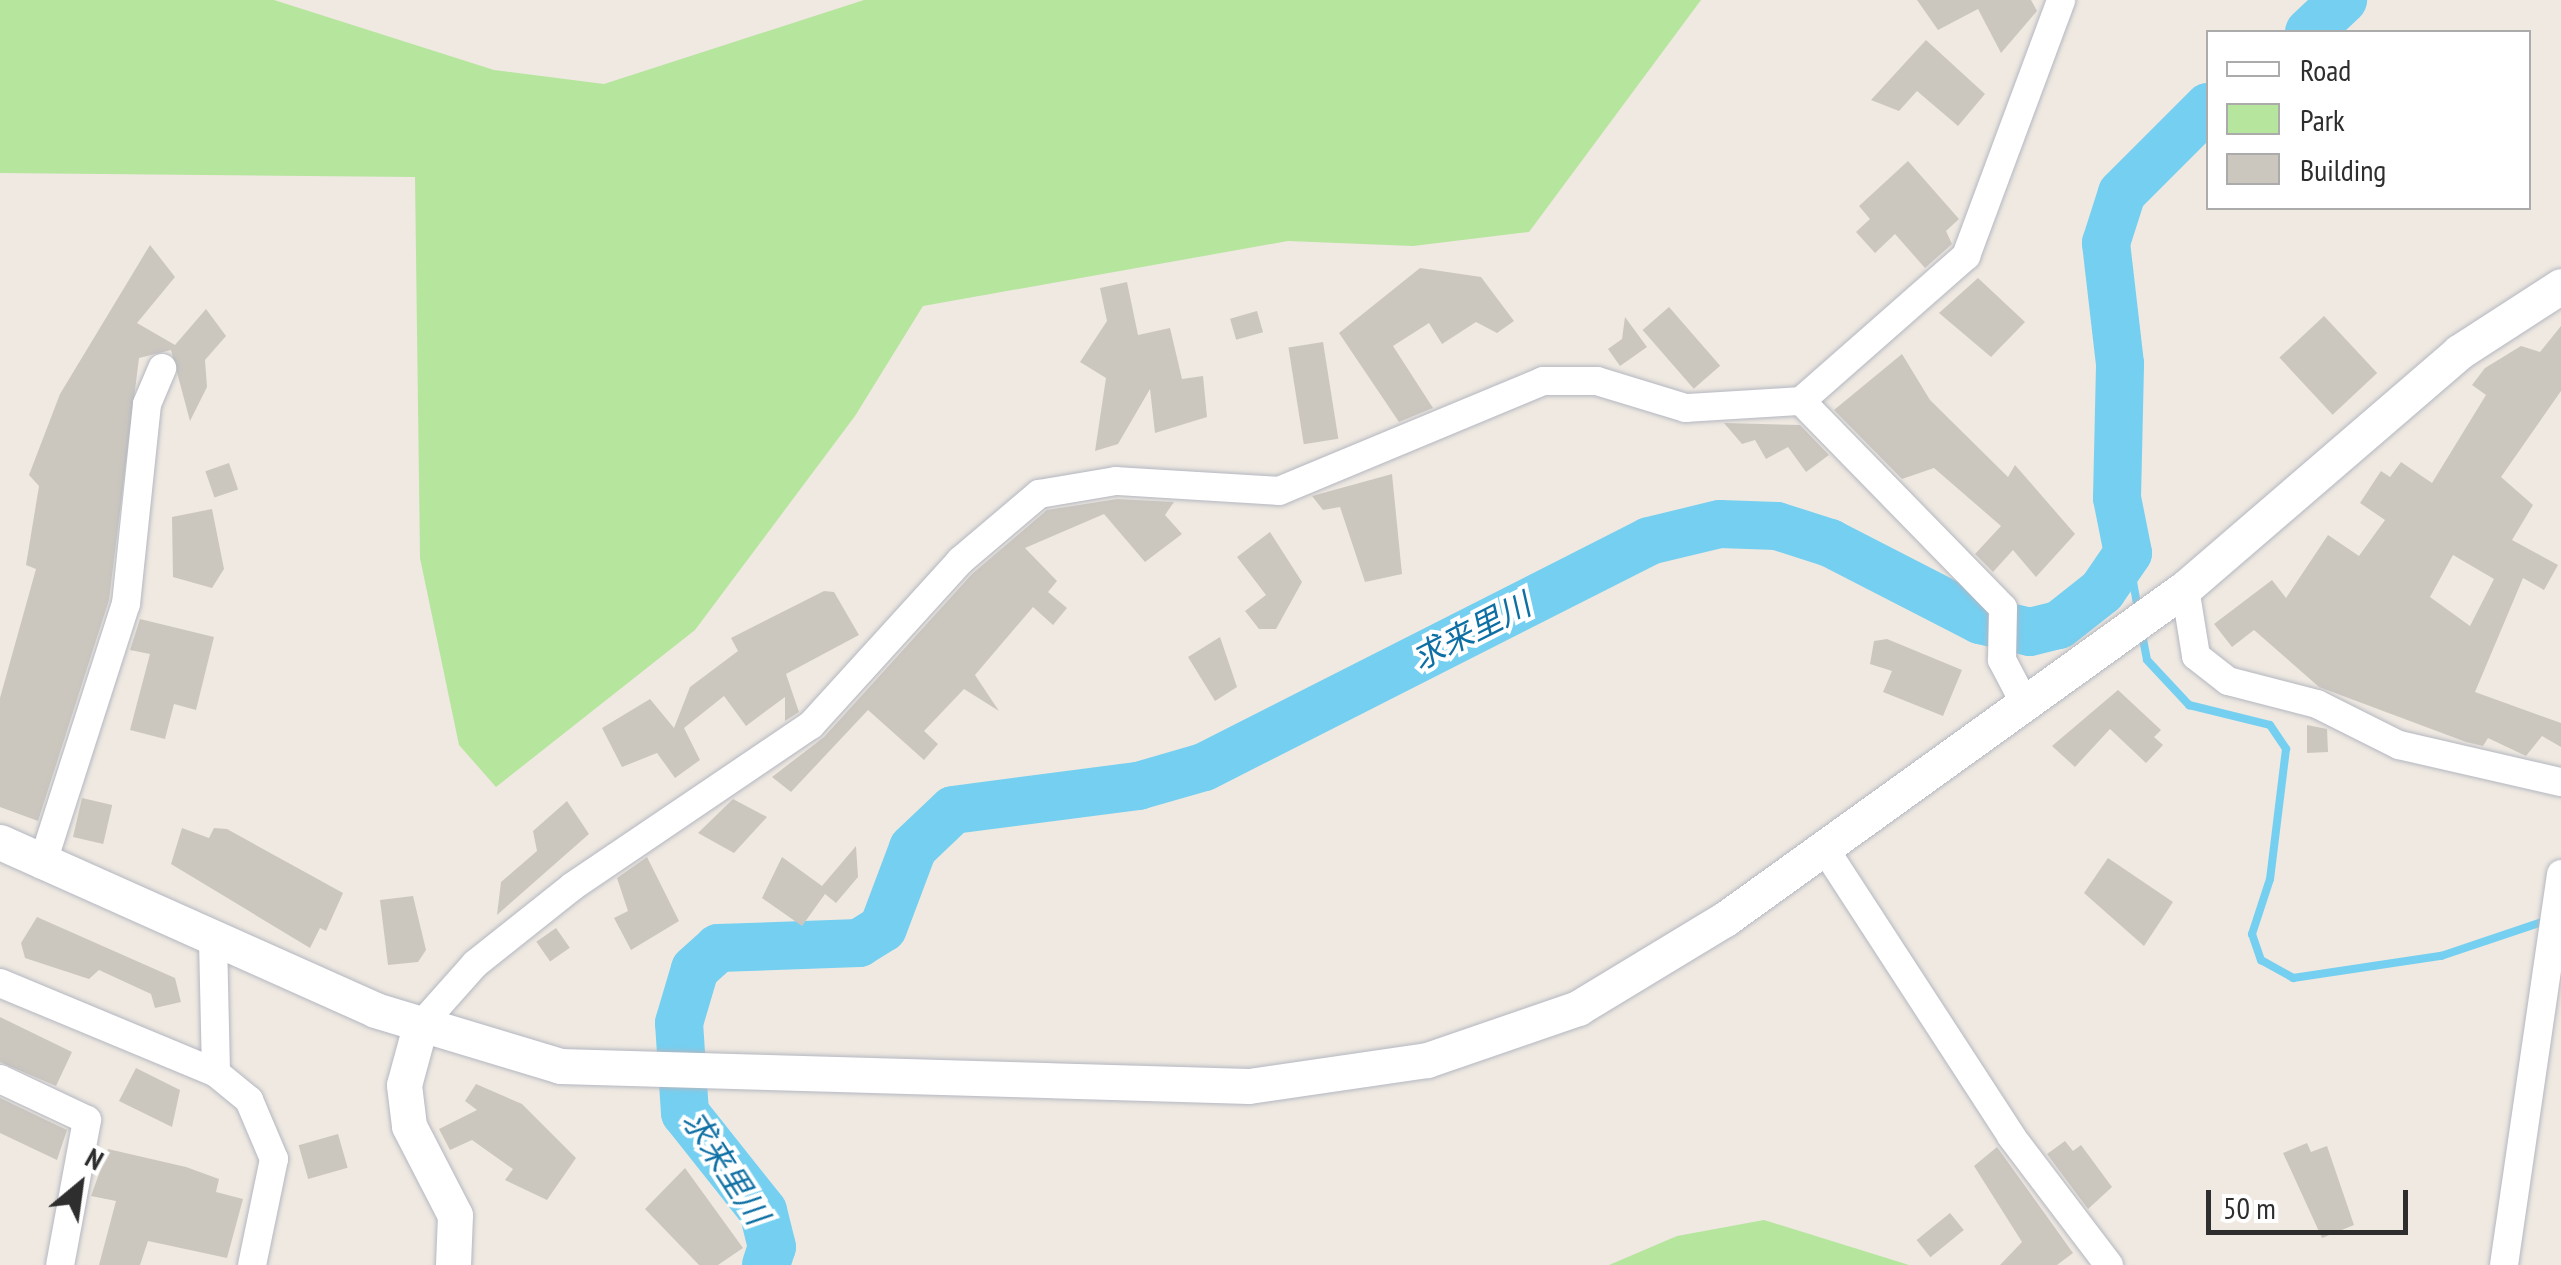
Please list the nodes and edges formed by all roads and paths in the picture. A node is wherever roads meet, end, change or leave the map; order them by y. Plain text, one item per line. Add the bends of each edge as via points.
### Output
1 (2061, 0) edge
2 (2561, 286) edge
3 (162, 368) dead end
4 (1801, 401) junction
5 (2176, 595) junction
6 (2026, 706) junction
7 (2561, 782) edge
8 (0, 842) edge
9 (1823, 846) junction
10 (42, 864) junction
11 (2561, 874) edge
12 (213, 940) junction
13 (0, 983) edge
14 (420, 1026) junction
15 (216, 1073) junction
16 (0, 1079) edge
17 (60, 1265) edge
18 (252, 1265) edge
19 (453, 1265) edge
20 (2108, 1265) edge
21 (2504, 1265) edge

1 - 4 street via 1966,256
2 - 5 street via 2459,352
3 - 10 street via 147,404 126,604
4 - 6 street via 2003,608 2002,660
4 - 14 street via 1686,408 1596,381 1544,380 1278,491 1116,481 1039,494 960,562 811,725 574,886 475,964
5 - 6 street
5 - 7 street via 2196,656 2228,680 2317,704 2399,745
6 - 9 street
8 - 10 street
9 - 14 street via 1725,920 1578,1008 1427,1060 1249,1086 640,1074 560,1066
9 - 20 street via 2011,1136
10 - 12 street
11 - 21 street
12 - 14 street
12 - 15 street
13 - 15 street
14 - 19 street via 404,1085 410,1126 455,1215
15 - 18 street via 249,1100 270,1134
16 - 17 street via 87,1120

